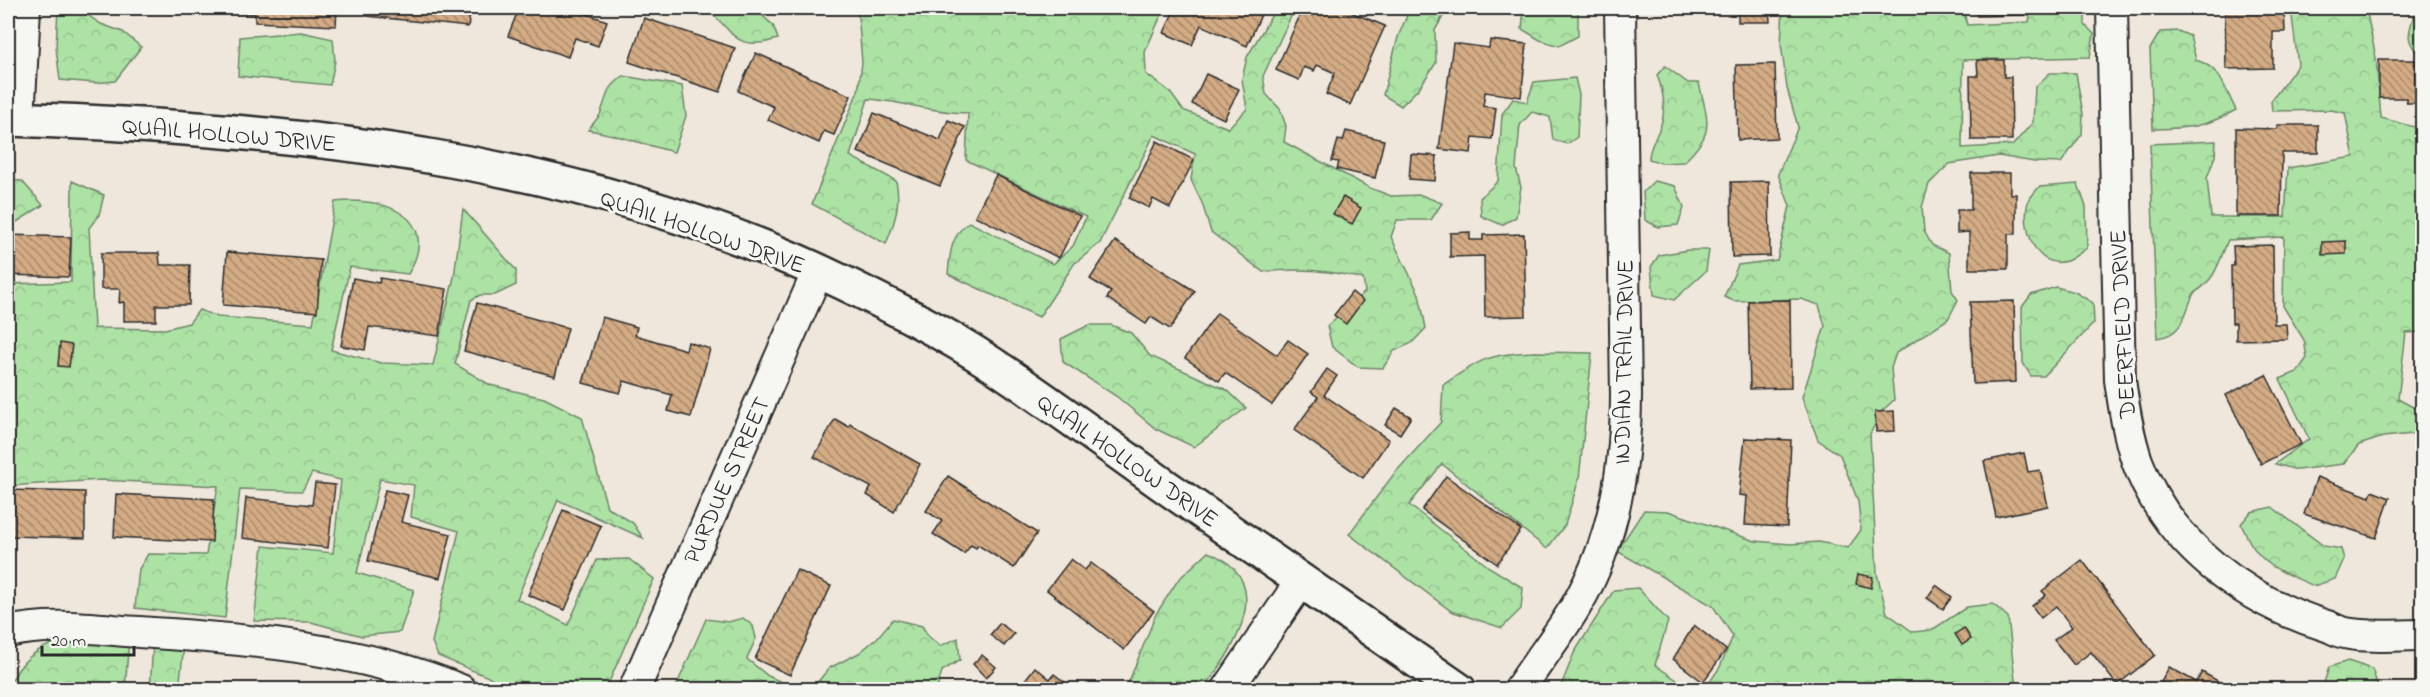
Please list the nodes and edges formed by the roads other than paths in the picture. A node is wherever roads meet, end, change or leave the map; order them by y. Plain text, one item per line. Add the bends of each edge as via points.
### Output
1 (25, 8) edge
2 (1620, 8) edge
3 (2112, 8) edge
4 (13, 119) edge
5 (818, 271) junction
6 (1301, 581) junction
7 (8, 632) edge
8 (2422, 635) edge
9 (461, 690) edge
10 (634, 690) edge
11 (1227, 690) edge
12 (1459, 690) edge
13 (1519, 690) edge

1 - 4 street
2 - 13 street, INDIAN TRAIL DRIVE via 1626,383 1620,485 1596,565 1576,606
3 - 8 street, DEERFIELD DRIVE via 2120,370 2127,430 2138,463 2162,508 2188,543 2254,595 2288,613 2345,633
4 - 5 street, QUAIL HOLLOW DRIVE via 285,135 464,163 586,190 645,208 735,237
5 - 6 street, QUAIL HOLLOW DRIVE via 989,362
5 - 10 street, PURDUE STREET
6 - 11 street
6 - 12 street, QUAIL HOLLOW DRIVE
7 - 9 street via 54,626 178,634 340,652 424,675

